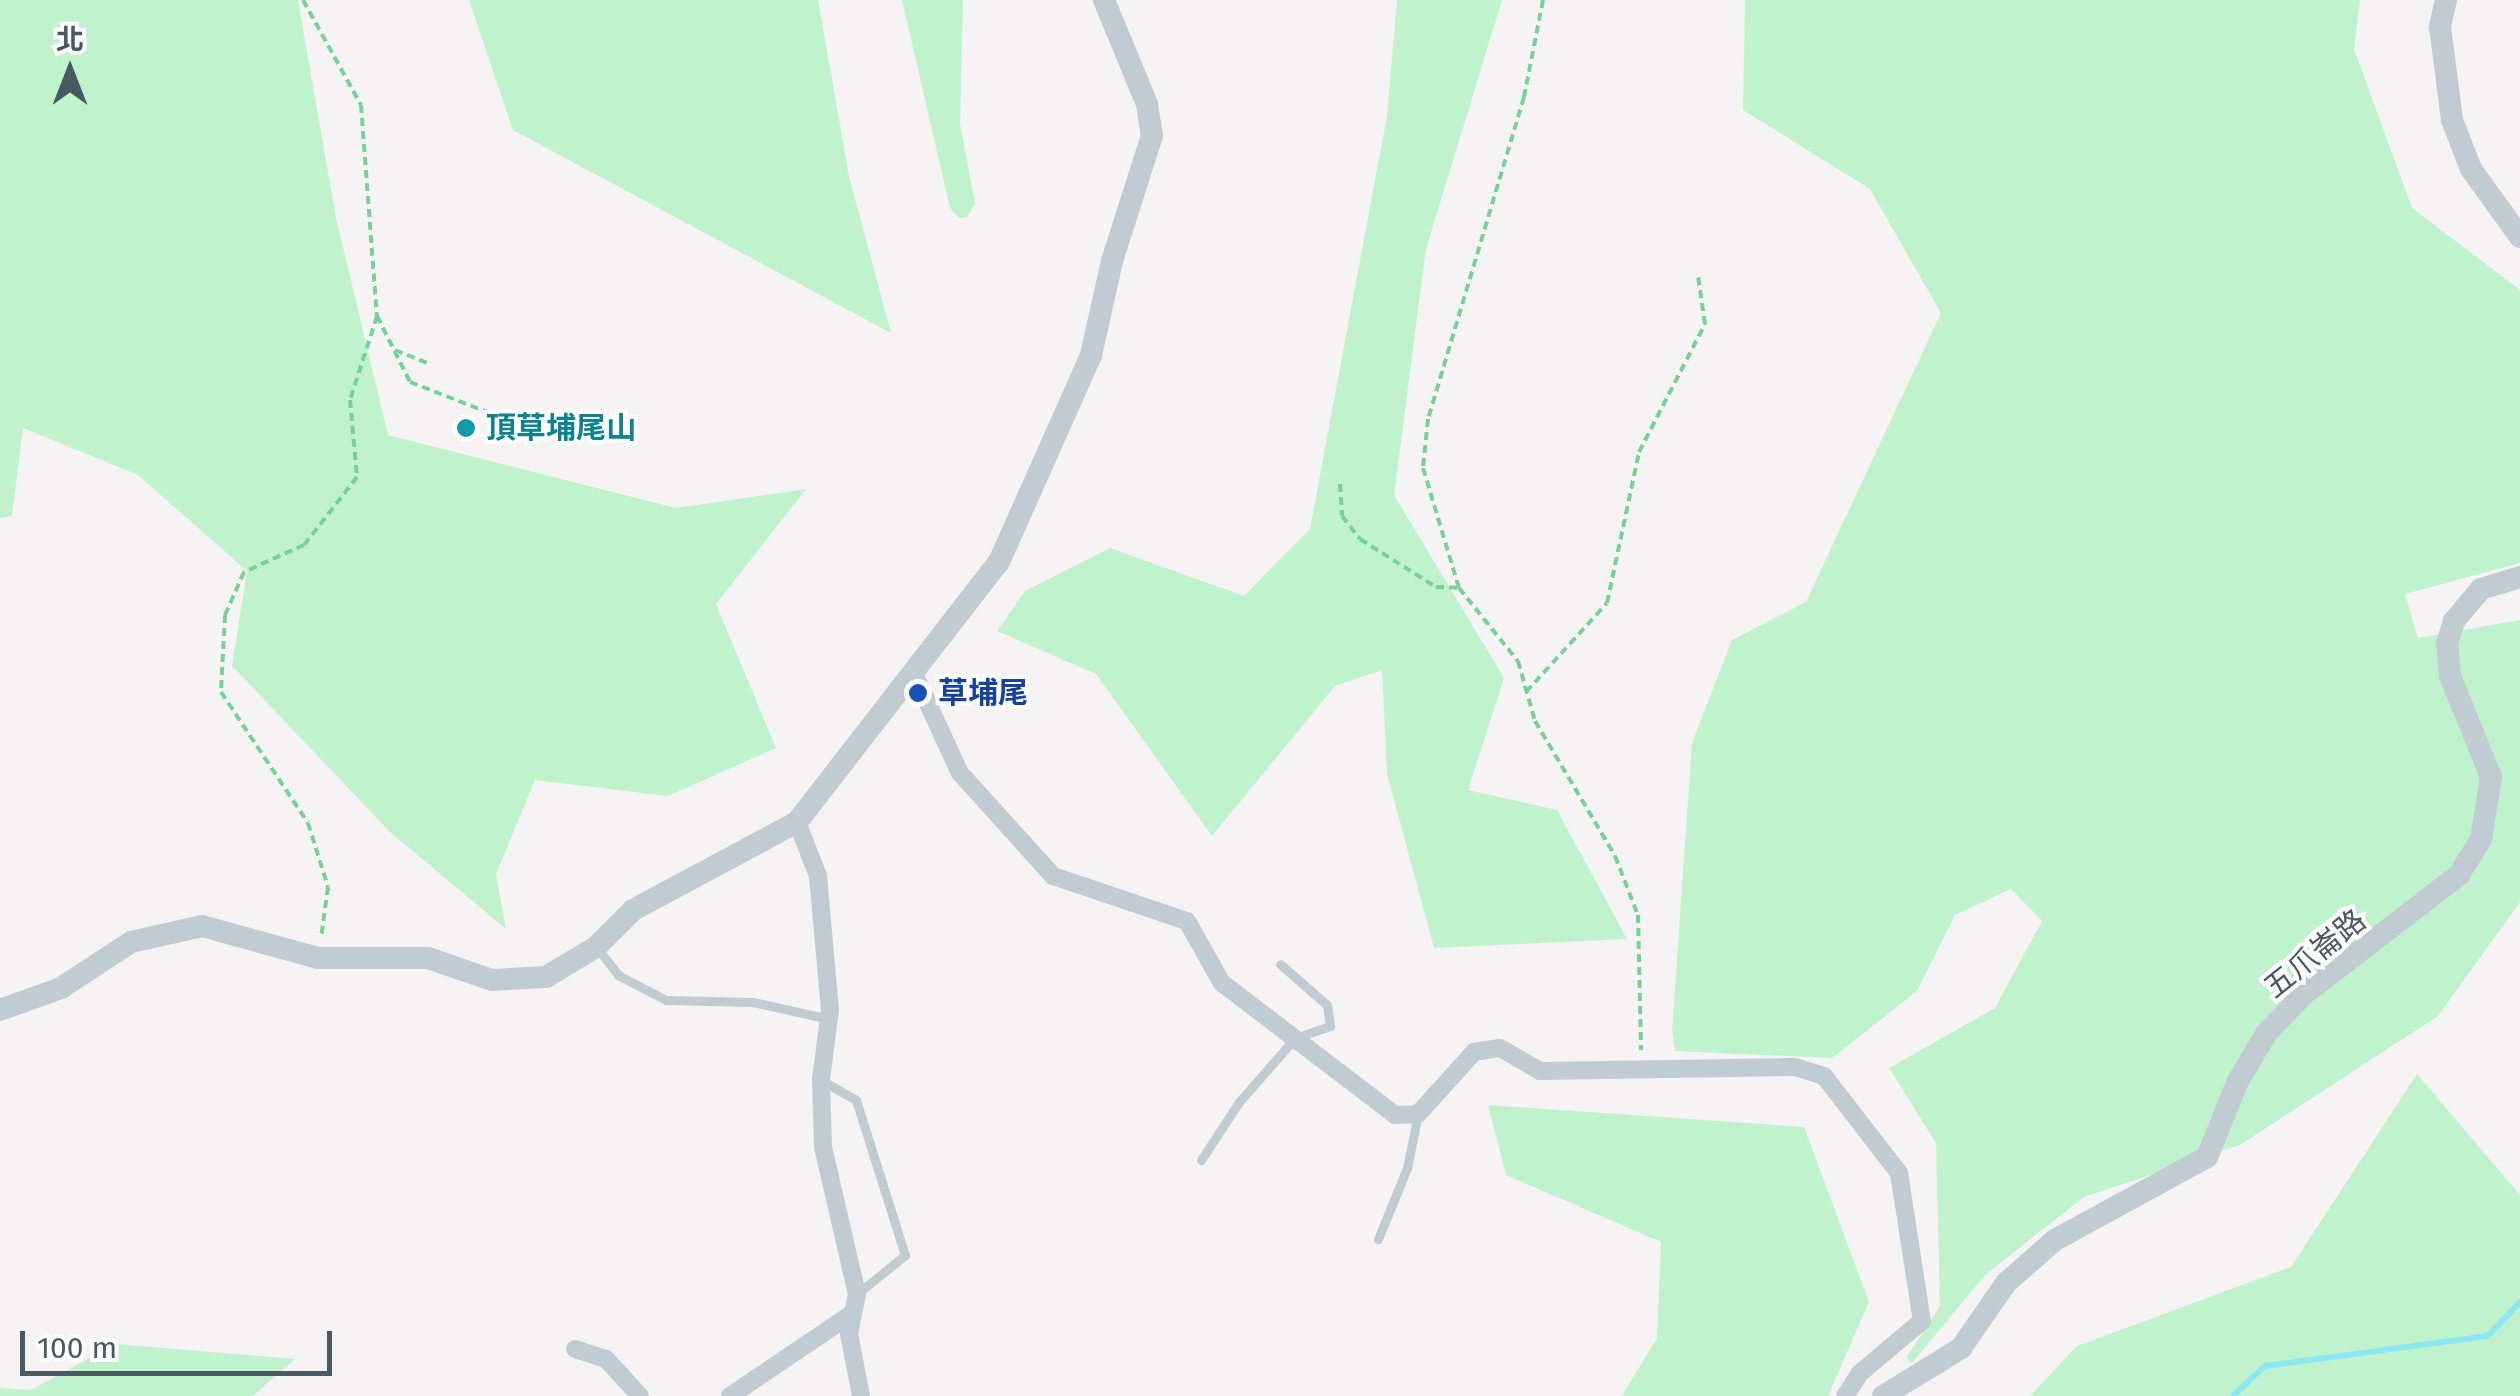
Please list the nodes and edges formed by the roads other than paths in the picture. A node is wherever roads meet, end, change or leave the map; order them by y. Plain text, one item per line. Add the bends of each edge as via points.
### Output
1 (1104, 0) edge
2 (2446, 0) edge
3 (2520, 237) edge
4 (2520, 576) edge
5 (913, 672) junction
6 (797, 822) junction
7 (596, 947) junction
8 (1280, 964) dead end
9 (0, 1010) edge
10 (829, 1019) junction
11 (1294, 1038) junction
12 (821, 1080) junction
13 (1418, 1114) junction
14 (1201, 1160) dead end
15 (1378, 1239) dead end
16 (855, 1304) junction
17 (575, 1349) dead end
18 (640, 1396) edge
19 (730, 1396) edge
20 (861, 1396) edge
21 (1845, 1396) edge
22 (1883, 1396) edge

1 - 5 street via 1147,104 1152,136 1145,171 1112,261 1091,355 999,562
2 - 3 street via 2440,27 2452,120 2470,169
4 - 22 street, 五爪崙路 via 2480,589 2454,621 2447,643 2450,676 2491,777 2480,839 2459,874 2304,995 2266,1034 2207,1156 2056,1240 2006,1282 1961,1348
5 - 6 street
5 - 11 street via 960,773 1054,876 1186,921 1222,982
6 - 7 street via 633,910
6 - 10 street via 818,876
7 - 9 street via 546,977 492,980 428,958 318,958 202,926 132,942 61,988
7 - 10 lane via 618,974 666,1000 753,1002
8 - 11 lane via 1327,1006 1330,1026
10 - 12 street
11 - 13 street via 1395,1115
11 - 14 lane
12 - 16 street via 828,1189
12 - 16 lane via 856,1100 905,1255
13 - 15 lane via 1406,1168
13 - 21 street via 1474,1052 1500,1048 1540,1071 1795,1067 1824,1076 1899,1173 1922,1321 1860,1372
16 - 19 street
16 - 20 street via 849,1334
17 - 18 street via 606,1359

